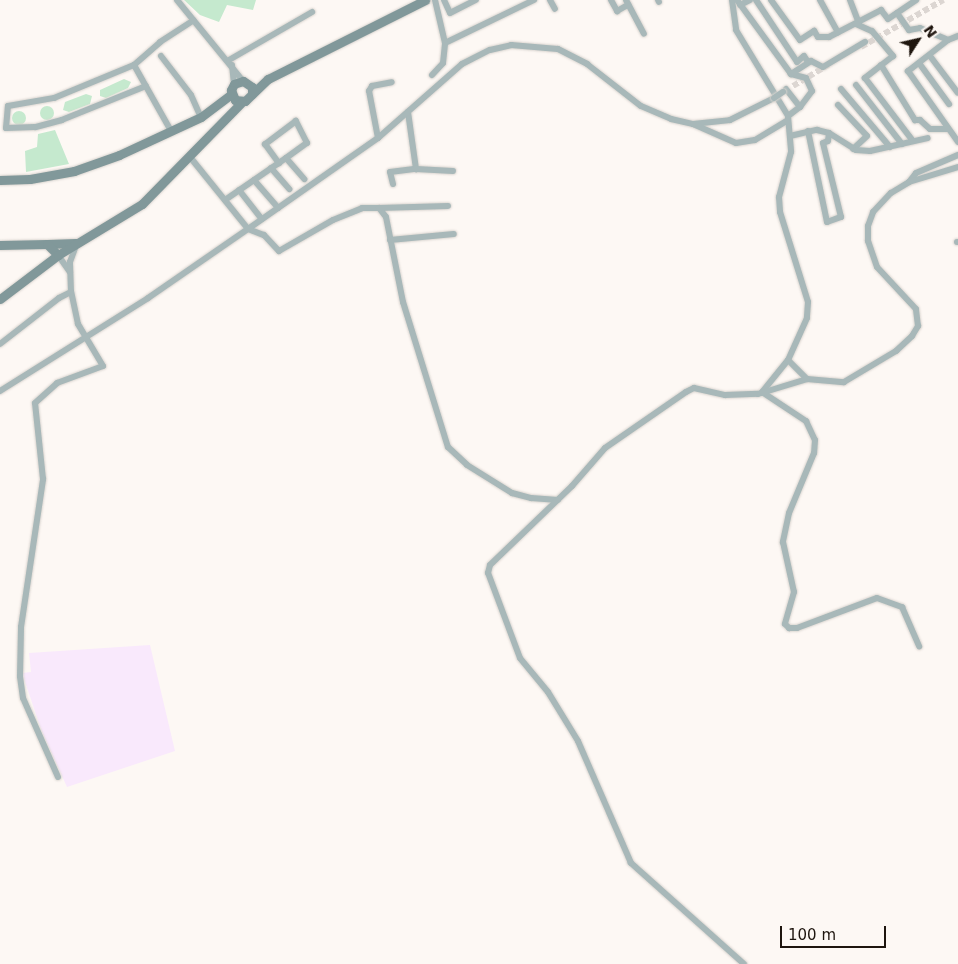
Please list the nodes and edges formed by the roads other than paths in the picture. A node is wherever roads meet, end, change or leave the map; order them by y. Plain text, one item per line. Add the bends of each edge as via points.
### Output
1 (177, 0) edge
2 (424, 0) edge
3 (435, 0) edge
4 (444, 0) edge
5 (476, 0) edge
6 (534, 0) edge
7 (550, 0) edge
8 (611, 0) edge
9 (732, 0) edge
10 (750, 0) edge
11 (756, 0) edge
12 (772, 0) edge
13 (820, 0) edge
14 (850, 0) edge
15 (916, 0) edge
16 (627, 2) edge
17 (739, 3) edge
18 (555, 9) dead end
19 (312, 12) dead end
20 (896, 13) junction
21 (194, 20) junction
22 (857, 23) junction
23 (838, 32) junction
24 (644, 34) dead end
25 (958, 36) edge
26 (948, 40) junction
27 (865, 42) tunnel mouth
28 (445, 43) junction
29 (161, 56) dead end
30 (930, 56) junction
31 (231, 62) junction
32 (808, 62) junction
33 (919, 63) junction
34 (881, 64) junction
35 (134, 65) junction
36 (791, 74) junction
37 (432, 75) dead end
38 (268, 79) junction
39 (246, 82) junction
40 (392, 82) dead end
41 (856, 85) dead end
42 (146, 86) junction
43 (233, 89) junction
44 (841, 89) dead end
45 (958, 93) edge
46 (252, 94) junction
47 (242, 102) junction
48 (949, 104) dead end
49 (838, 105) dead end
50 (800, 107) junction
51 (408, 112) junction
52 (201, 117) junction
53 (788, 119) junction
54 (693, 124) junction
55 (714, 124) junction
56 (3, 129) edge
57 (947, 129) junction
58 (171, 131) junction
59 (808, 131) junction
60 (829, 133) junction
61 (790, 136) junction
62 (378, 138) junction
63 (719, 138) junction
64 (928, 138) dead end
65 (913, 141) junction
66 (958, 142) edge
67 (902, 144) junction
68 (890, 147) junction
69 (853, 149) junction
70 (958, 155) edge
71 (190, 157) junction
72 (286, 158) junction
73 (279, 163) junction
74 (958, 167) edge
75 (271, 168) junction
76 (416, 169) junction
77 (452, 171) dead end
78 (304, 179) dead end
79 (0, 180) edge
80 (254, 180) junction
81 (909, 182) junction
82 (393, 184) dead end
83 (289, 189) dead end
84 (239, 190) junction
85 (224, 200) junction
86 (448, 206) dead end
87 (278, 208) junction
88 (379, 208) junction
89 (262, 219) junction
90 (248, 229) junction
91 (454, 234) dead end
92 (390, 240) junction
93 (77, 243) junction
94 (47, 244) junction
95 (0, 245) edge
96 (58, 255) junction
97 (70, 272) junction
98 (71, 292) junction
99 (0, 299) edge
100 (86, 336) junction
101 (0, 344) edge
102 (788, 360) junction
103 (807, 379) junction
104 (0, 391) edge
105 (762, 392) junction
106 (558, 500) junction
107 (919, 646) dead end
108 (58, 777) dead end
109 (744, 964) edge

1 - 21 street
2 - 38 main road
3 - 28 street
4 - 5 street via 450,13
6 - 28 street
7 - 18 street
8 - 16 street via 617,11
9 - 53 street via 736,30
10 - 17 street
11 - 32 street via 797,62 804,56
12 - 23 street via 800,40 814,31 818,37
13 - 23 street
14 - 22 street
15 - 20 street
16 - 24 street
17 - 36 street
19 - 31 street
20 - 22 street via 888,19 881,10
20 - 26 street via 909,30 920,28
21 - 31 street
21 - 35 street via 160,42
22 - 23 street
22 - 34 street via 872,31 893,56
25 - 26 street
26 - 30 street
27 - 32 street via 823,67
28 - 37 street via 443,63
29 - 52 street via 191,95
30 - 33 street
30 - 45 street
31 - 39 street
31 - 43 street
32 - 36 street
33 - 48 street
33 - 57 street via 908,71
34 - 57 street via 915,120 920,120 930,129
34 - 65 street via 865,78
35 - 42 street
35 - 56 street via 54,98 8,106
36 - 50 street via 810,83 810,96
38 - 39 main road
38 - 46 main road
39 - 43 main road
39 - 46 main road
40 - 62 street via 372,86 369,91
41 - 67 street
42 - 56 street via 62,120 35,127
42 - 58 street
43 - 47 main road
43 - 52 main road
44 - 68 street
46 - 47 main road
47 - 71 main road
49 - 69 street via 866,136
50 - 53 street
50 - 55 street, bridge via 787,89 741,116
51 - 54 street via 471,59 511,45 532,45 558,49 587,64 641,106
51 - 62 street
51 - 76 street
52 - 58 main road
53 - 61 street
53 - 63 street via 754,140 736,143
54 - 55 street
54 - 63 street
55 - 63 street
57 - 66 street
58 - 79 main road via 74,171 30,179
59 - 60 street
59 - 60 street via 828,222 841,217 824,143 828,141
59 - 61 street
60 - 69 street
61 - 102 street via 790,152 779,197 780,212 808,302 807,318
62 - 87 street
64 - 65 street
65 - 67 street
67 - 68 street
68 - 69 street via 870,151
70 - 81 street via 916,173
71 - 85 street
71 - 93 main road via 131,212
72 - 73 street
72 - 73 street via 307,143 296,121 265,144
72 - 78 street
73 - 75 street
74 - 81 street
75 - 80 street
75 - 83 street
76 - 77 street
76 - 82 street via 390,172
80 - 84 street
80 - 87 street
81 - 103 street via 886,197 873,212 868,241 877,267 916,309 918,326 896,351 844,382
84 - 85 street
84 - 89 street
85 - 90 street
86 - 88 street
87 - 89 street
88 - 90 street via 362,208 333,220 279,251 264,234
88 - 92 street via 386,217
89 - 90 street
90 - 100 street
91 - 92 street
92 - 106 street via 403,302 448,447 462,462 512,493
93 - 94 main road
93 - 96 main road
93 - 97 street via 70,256
94 - 95 main road
94 - 96 main road
96 - 97 street
96 - 99 main road
97 - 98 street
98 - 100 street via 78,324
98 - 101 street
100 - 104 street
100 - 108 street via 103,366 57,383 34,403 43,479 21,627 20,676 24,698
102 - 103 street
102 - 105 street
103 - 105 street
105 - 106 street via 725,396 703,389 686,392 606,448
105 - 107 street via 806,421 815,440 814,453 789,513 783,542 794,592 785,624 789,628 797,628 877,598 902,607
106 - 109 street via 490,565 488,573 520,658 548,692 578,741 631,863

